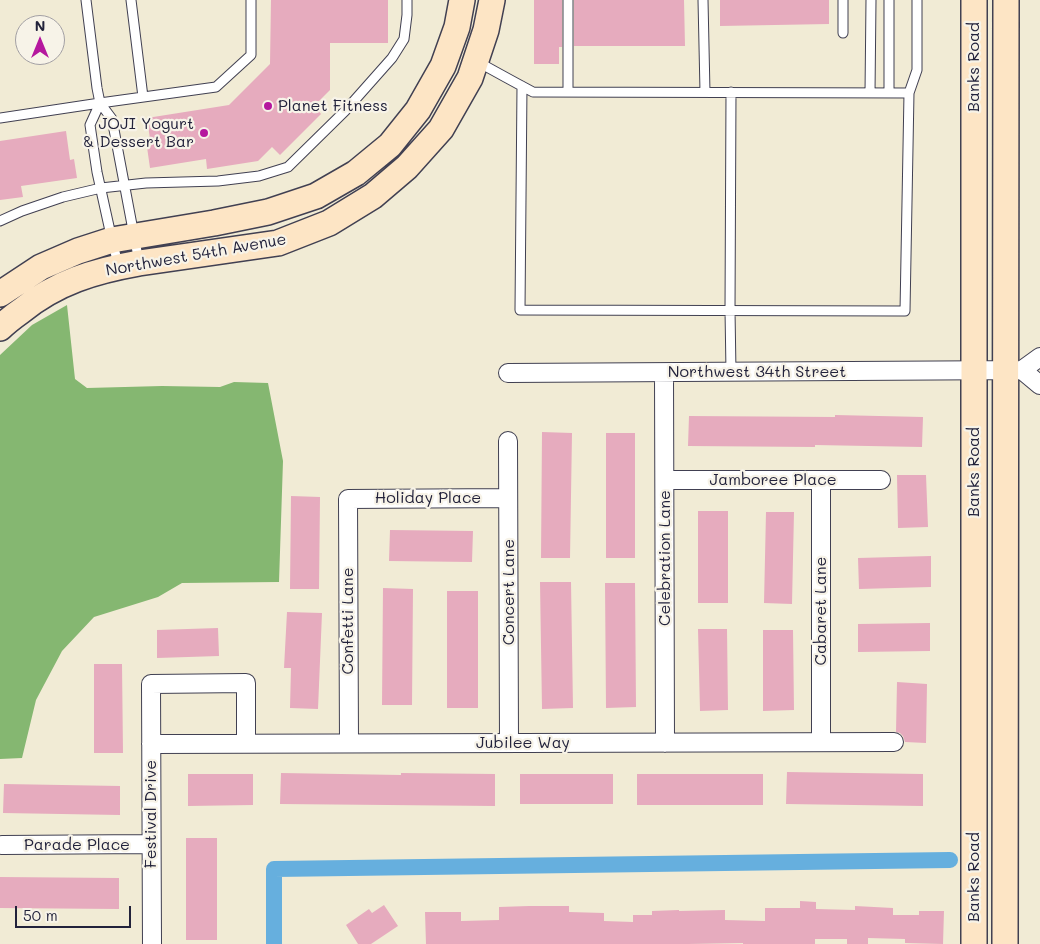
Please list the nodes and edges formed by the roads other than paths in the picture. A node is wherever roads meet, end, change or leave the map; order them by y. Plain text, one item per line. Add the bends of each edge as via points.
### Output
1 (86, 0) edge
2 (131, 0) edge
3 (251, 0) edge
4 (407, 0) edge
5 (462, 0) edge
6 (492, 0) edge
7 (568, 0) edge
8 (703, 0) edge
9 (843, 0) edge
10 (871, 0) edge
11 (889, 0) edge
12 (917, 0) edge
13 (974, 0) edge
14 (1006, 0) edge
15 (843, 33) dead end
16 (476, 61) junction
17 (522, 86) junction
18 (568, 92) junction
19 (705, 92) junction
20 (731, 92) junction
21 (870, 92) junction
22 (889, 92) junction
23 (909, 93) junction
24 (143, 97) junction
25 (100, 103) junction
26 (0, 118) edge
27 (124, 185) junction
28 (101, 188) junction
29 (0, 221) edge
30 (123, 239) junction
31 (129, 265) junction
32 (0, 294) edge
33 (730, 310) junction
34 (0, 328) edge
35 (1040, 357) edge
36 (974, 370) junction
37 (1014, 370) junction
38 (731, 372) junction
39 (508, 373) dead end
40 (664, 373) junction
41 (1040, 385) edge
42 (508, 441) dead end
43 (665, 480) junction
44 (821, 480) junction
45 (882, 480) dead end
46 (508, 498) junction
47 (348, 499) joint
48 (665, 742) junction
49 (821, 742) junction
50 (894, 742) dead end
51 (246, 743) junction
52 (349, 743) junction
53 (509, 743) junction
54 (151, 744) junction
55 (151, 844) junction
56 (2, 846) dead end
57 (152, 944) edge
58 (974, 944) edge
59 (1005, 944) edge

1 - 25 lane
2 - 24 lane
3 - 24 lane via 251,55 216,87
4 - 27 lane via 404,39 392,58 345,111 288,167 259,176 218,182
5 - 30 street, Northwest 54th Avenue via 457,27 443,66 418,110 390,145 356,174 316,196 268,212
6 - 16 street, Northwest 54th Avenue
7 - 18 lane
8 - 19 lane
9 - 15 lane
10 - 21 lane
11 - 22 lane
12 - 23 lane via 917,70
13 - 36 street, Banks Road
14 - 37 street, Banks Road
16 - 17 lane
16 - 31 street, Northwest 54th Avenue via 441,129 407,167 373,196 330,223 278,243
17 - 18 lane via 533,92
17 - 33 lane via 520,310
18 - 19 lane
19 - 20 lane
20 - 21 lane
20 - 33 lane
21 - 22 lane
22 - 23 lane
23 - 33 lane via 904,311
24 - 25 lane
25 - 26 lane
25 - 27 lane via 112,119
25 - 28 lane via 90,125
27 - 28 lane
27 - 30 lane
28 - 29 lane via 63,197
28 - 30 lane
30 - 31 lane
30 - 31 lane
30 - 32 street, Northwest 54th Avenue via 78,250 40,267
31 - 34 street, Northwest 54th Avenue via 84,276 52,289
33 - 38 lane
35 - 37 street
36 - 37 street, Northwest 34th Street
36 - 38 street, Northwest 34th Street
36 - 58 street, Banks Road
37 - 41 street
37 - 59 street, Banks Road
38 - 40 street, Northwest 34th Street
39 - 40 street, Northwest 34th Street
40 - 43 street, Celebration Lane
42 - 46 street, Concert Lane
43 - 44 street, Jamboree Place
43 - 48 street, Celebration Lane
44 - 45 street, Jamboree Place
44 - 49 street, Cabaret Lane
46 - 47 street, Holiday Place
46 - 53 street, Concert Lane
47 - 52 street, Confetti Lane
48 - 49 street, Jubilee Way
48 - 53 street, Jubilee Way
49 - 50 street, Jubilee Way
51 - 52 street, Jubilee Way
51 - 54 street, Jubilee Way
51 - 54 street, Festival Drive via 246,683 151,684
52 - 53 street, Jubilee Way
54 - 55 street, Festival Drive
55 - 56 street, Parade Place
55 - 57 street, Festival Drive

